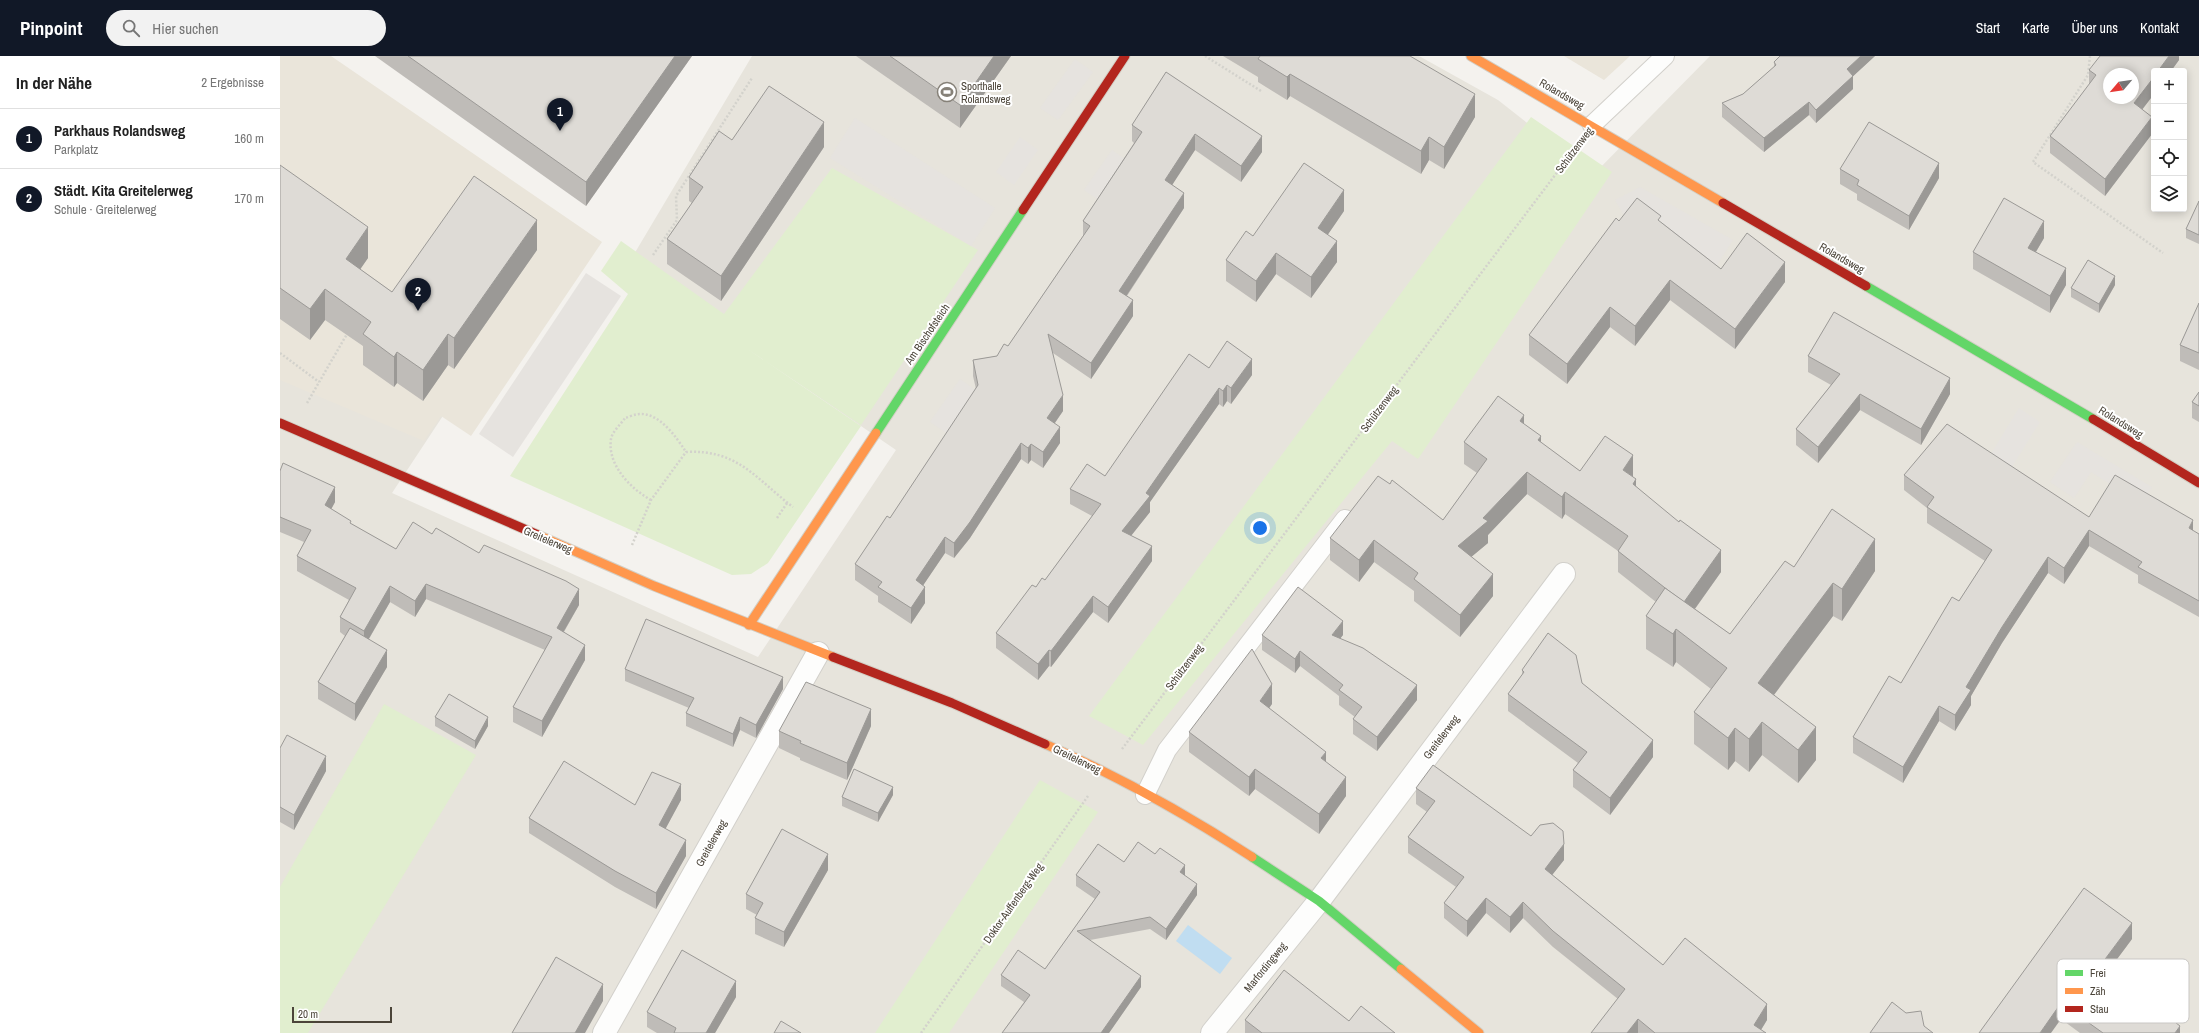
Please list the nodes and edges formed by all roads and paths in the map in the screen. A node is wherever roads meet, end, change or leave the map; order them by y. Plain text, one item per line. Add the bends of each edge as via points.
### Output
1 (1126, 56) edge
2 (1205, 56) edge
3 (1471, 56) edge
4 (1665, 56) edge
5 (2090, 56) edge
6 (752, 78) dead end
7 (1261, 91) dead end
8 (1592, 125) junction
9 (2163, 253) dead end
10 (653, 255) dead end
11 (347, 334) edge
12 (280, 353) edge
13 (319, 382) junction
14 (280, 423) edge
15 (292, 429) junction
16 (686, 452) junction
17 (2199, 483) edge
18 (651, 500) junction
19 (787, 503) junction
20 (1355, 506) edge
21 (777, 518) dead end
22 (816, 524) junction
23 (620, 571) junction
24 (1564, 574) dead end
25 (749, 625) junction
26 (818, 653) junction
27 (1105, 772) junction
28 (1144, 795) junction
29 (1319, 901) junction
30 (604, 1033) edge
31 (921, 1033) edge
32 (1212, 1033) edge
33 (1479, 1033) edge

1 - 22 street, Am Bischofsteich
2 - 7 path
3 - 8 street, Rolandsweg
4 - 8 lane, Schützenweg
5 - 9 path via 2088,75 2033,162
6 - 10 path via 676,196 677,220
8 - 17 street, Rolandsweg
8 - 27 path, Schützenweg
11 - 13 path
12 - 13 path
13 - 15 path
14 - 15 street, Greitelerweg
15 - 23 street, Greitelerweg
16 - 18 path
16 - 18 path via 676,437 656,419 641,414 625,418 611,438 612,453 620,474 637,492
16 - 19 path via 705,451 731,459 749,469
18 - 23 path
19 - 21 path
19 - 22 path
20 - 28 lane via 1168,750
22 - 25 street, Am Bischofsteich
23 - 25 street, Greitelerweg
24 - 29 street, Greitelerweg
25 - 26 street, Greitelerweg
26 - 27 street, Greitelerweg via 952,703
26 - 30 street, Greitelerweg
27 - 28 street, Greitelerweg
27 - 31 path, Doktor-Auffenberg-Weg
28 - 29 street, Greitelerweg via 1223,838
29 - 32 street, Marfordingweg
29 - 33 street, Greitelerweg

